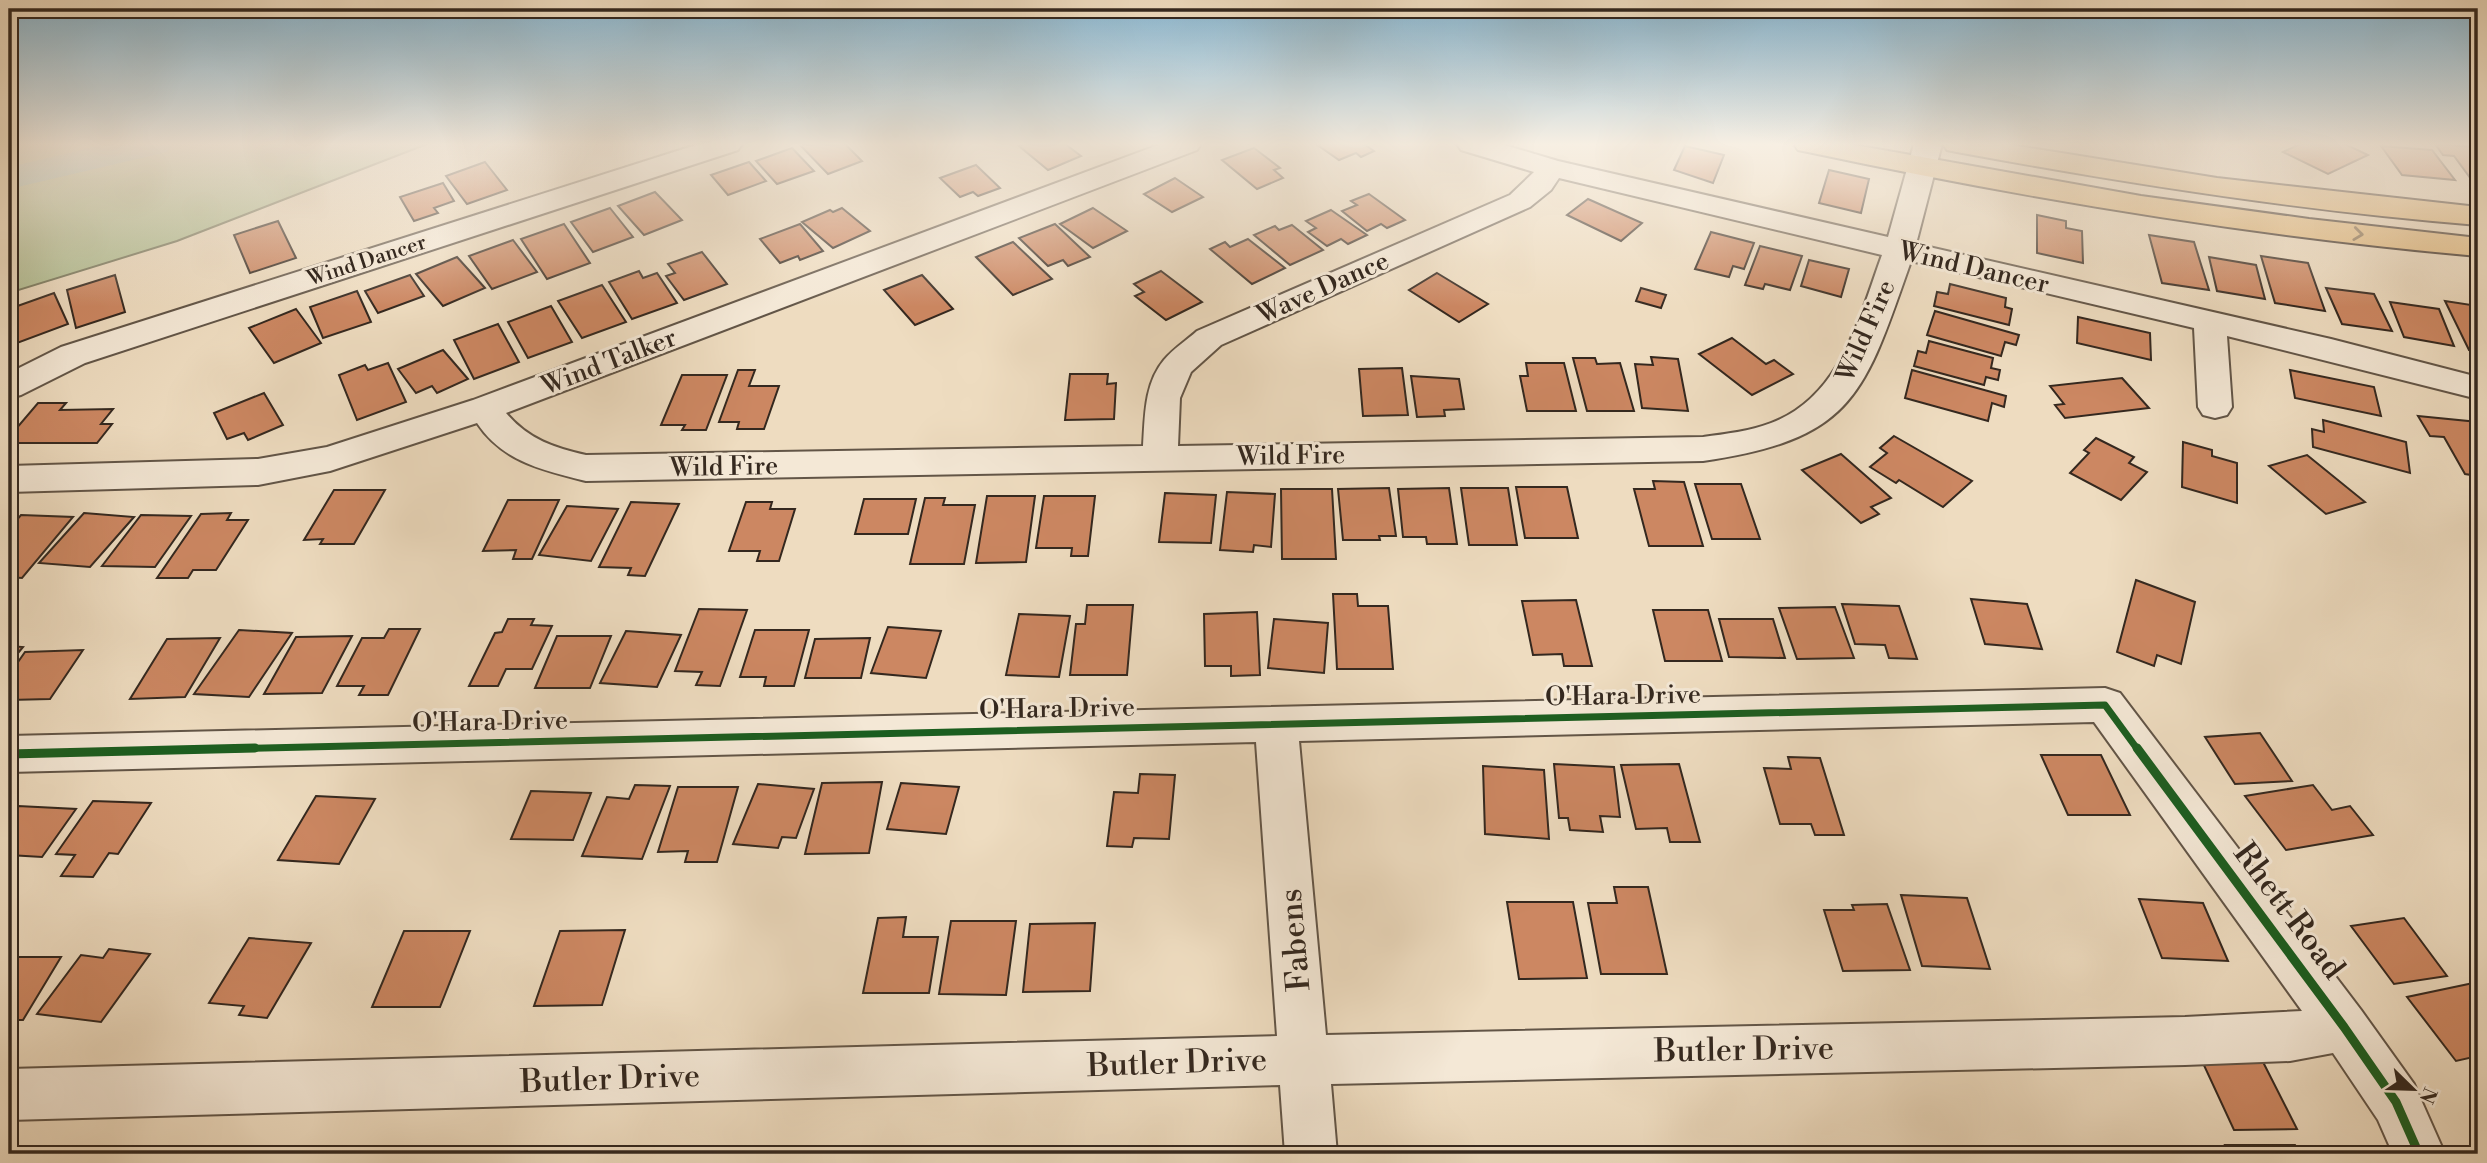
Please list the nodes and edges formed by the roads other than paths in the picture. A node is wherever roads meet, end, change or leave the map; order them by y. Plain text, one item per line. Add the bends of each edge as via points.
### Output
1 (560, 198) edge
2 (1043, 198) edge
3 (1523, 198) edge
4 (1674, 198) edge
5 (1915, 198) edge
6 (2120, 198) edge
7 (2316, 198) edge
8 (2478, 216) edge
9 (2478, 247) edge
10 (1901, 252) junction
11 (2210, 322) junction
12 (9, 387) edge
13 (2478, 388) edge
14 (2215, 407) dead end
15 (485, 408) junction
16 (1160, 458) junction
17 (9, 479) edge
18 (2105, 705) joint
19 (1276, 725) junction
20 (9, 754) edge
21 (2344, 1027) junction
22 (1305, 1060) junction
23 (9, 1095) edge
24 (1311, 1154) edge
25 (2419, 1154) edge

1 - 12 street, Wind Dancer via 73,355
2 - 15 street, Wind Talker
3 - 16 street, Wave Dance via 1209,338 1176,367 1167,388
4 - 10 street, Wind Dancer
5 - 10 street, Wild Fire
6 -> 9 main road via 2174,210
7 - 8 main road
10 - 11 street, Wind Dancer
10 - 16 street, Wild Fire via 1849,379 1826,406 1799,423 1749,442 1703,449
11 - 13 street, Wind Dancer
11 - 14 street
15 - 16 street, Wild Fire via 497,429 519,448 586,468
15 - 17 street, Wind Talker via 330,459 258,472
18 - 19 street, O'Hara Drive
18 - 21 street, Rhett Road
19 - 20 street, O'Hara Drive
19 - 22 street, Fabens
21 - 22 street, Butler Drive via 2277,1038
21 - 25 street, Rhett Road via 2396,1102
22 - 23 street, Butler Drive
22 - 24 street, Fabens

